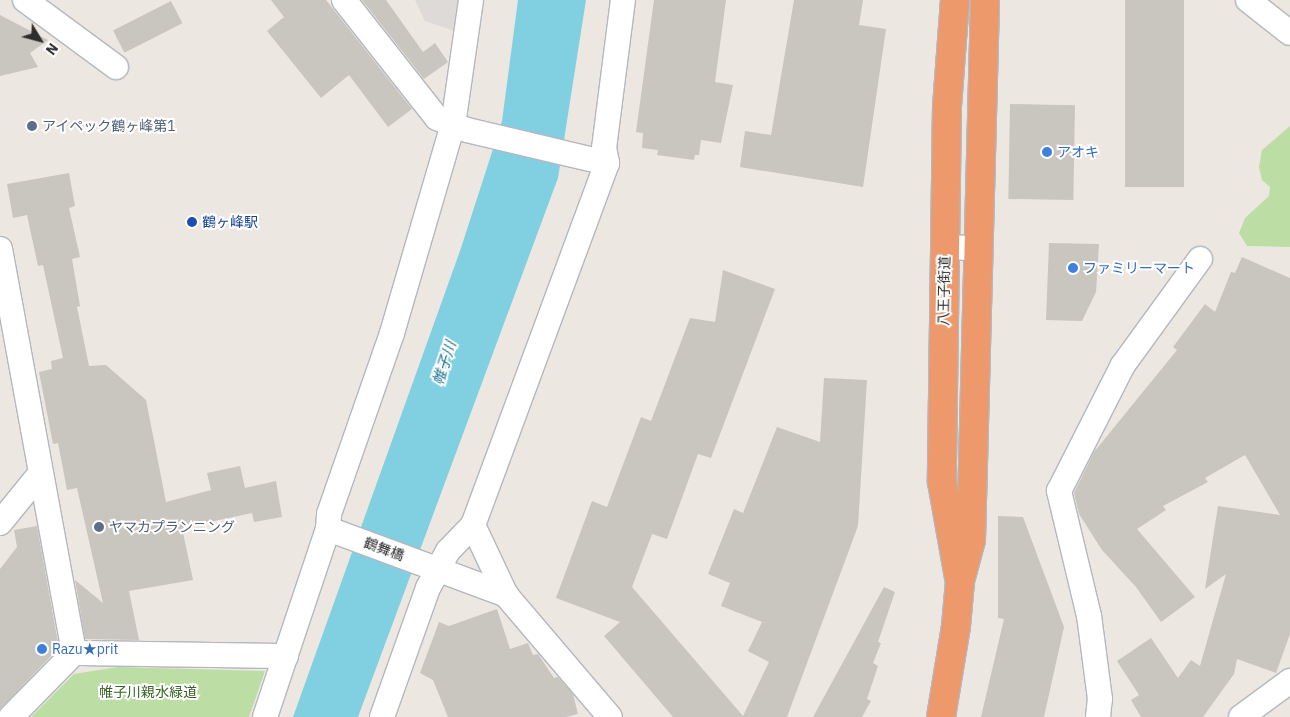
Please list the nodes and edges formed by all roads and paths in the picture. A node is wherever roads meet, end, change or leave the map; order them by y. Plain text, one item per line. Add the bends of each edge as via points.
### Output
1 (25, 0) edge
2 (344, 0) edge
3 (471, 0) edge
4 (623, 0) edge
5 (955, 0) edge
6 (985, 0) edge
7 (1248, 0) edge
8 (1290, 33) edge
9 (116, 67) dead end
10 (460, 127) junction
11 (607, 164) junction
12 (944, 247) junction
13 (977, 248) junction
14 (0, 249) edge
15 (1200, 259) dead end
16 (40, 474) junction
17 (0, 523) edge
18 (473, 525) junction
19 (334, 531) junction
20 (433, 567) junction
21 (960, 581) junction
22 (506, 595) junction
23 (74, 653) junction
24 (286, 656) junction
25 (1290, 681) edge
26 (11, 717) edge
27 (265, 717) edge
28 (382, 717) edge
29 (610, 717) edge
30 (940, 717) edge
31 (1098, 717) edge
32 (1242, 717) edge

1 - 9 street
2 - 10 street via 437,118
3 - 10 street
4 - 11 street via 604,148
5 - 12 highway, 八王子街道
6 - 13 highway, 八王子街道
7 - 8 street
10 - 11 street
10 - 19 street via 329,514
11 - 18 street
12 - 13 street
12 - 21 highway, 八王子街道 via 942,482
13 - 21 highway, 八王子街道 via 971,540
14 - 16 street
15 - 31 street via 1123,365 1059,491 1089,616 1100,699
16 - 17 street
16 - 23 street
18 - 20 street
18 - 22 street
19 - 20 street, 鶴舞橋
19 - 24 street
20 - 22 street, 鶴舞橋
20 - 28 street
21 - 30 highway, 八王子街道 via 956,626
22 - 29 street
23 - 24 street
23 - 26 street
24 - 27 street
25 - 32 street

